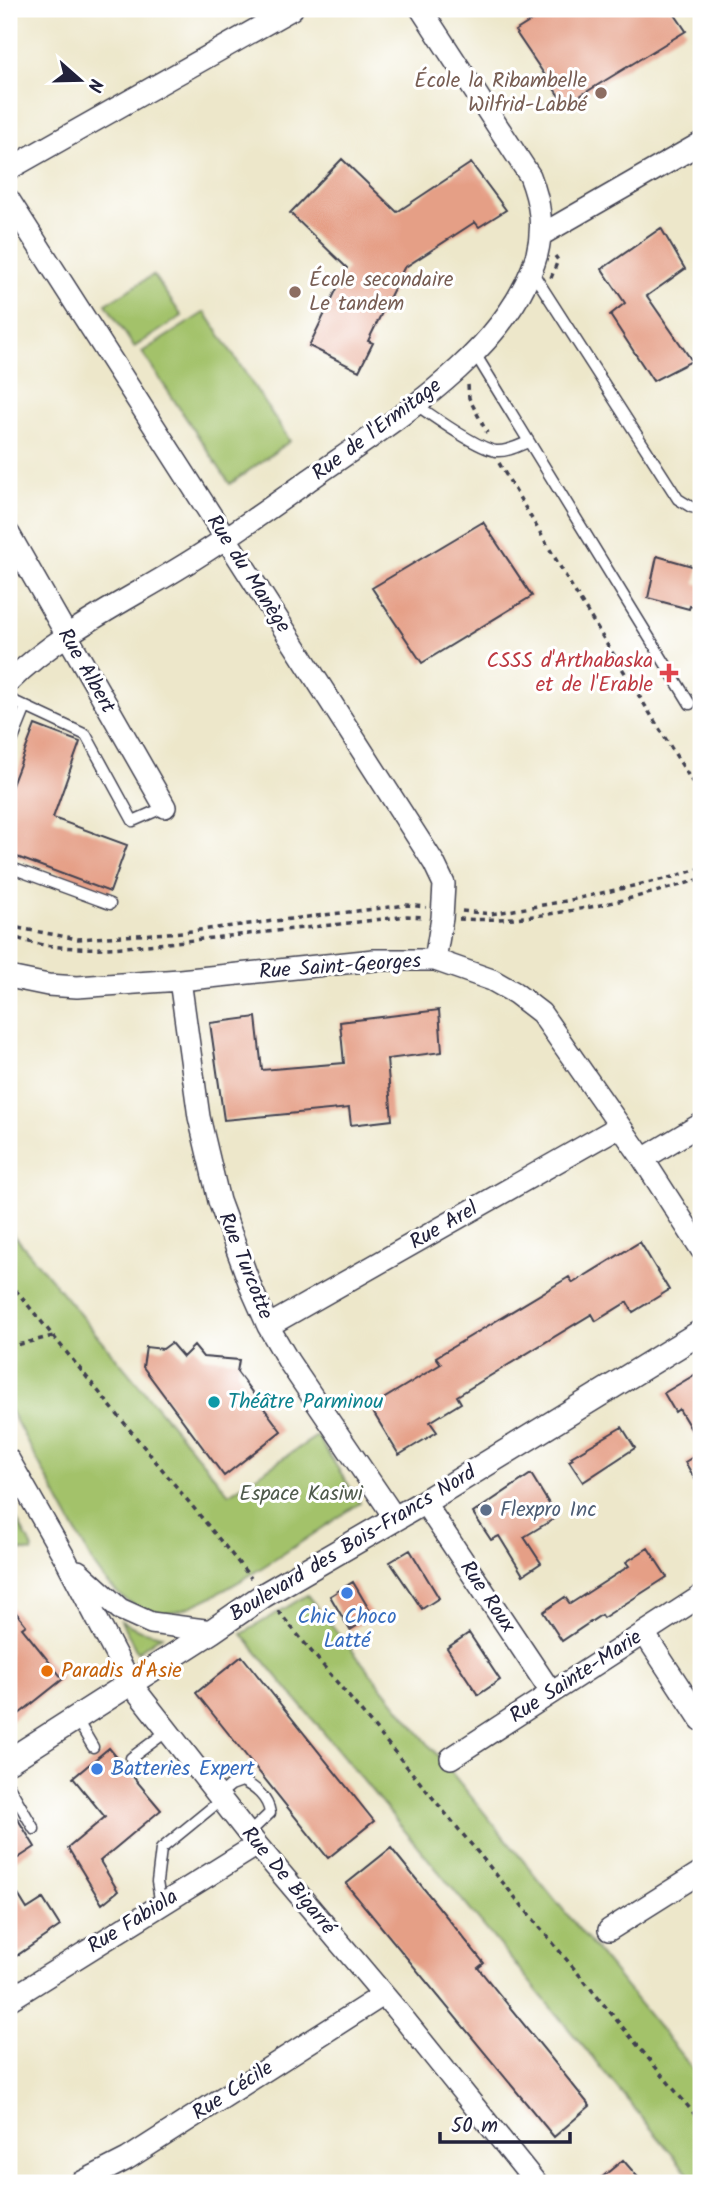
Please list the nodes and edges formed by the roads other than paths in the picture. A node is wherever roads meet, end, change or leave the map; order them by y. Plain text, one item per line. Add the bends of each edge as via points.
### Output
1 (292, 9) edge
2 (421, 9) edge
3 (701, 143) edge
4 (9, 169) edge
5 (9, 200) edge
6 (541, 235) junction
7 (531, 270) junction
8 (474, 352) junction
9 (415, 404) junction
10 (528, 442) junction
11 (701, 509) edge
12 (9, 534) edge
13 (226, 540) junction
14 (66, 637) junction
15 (9, 682) edge
16 (9, 699) edge
17 (690, 704) dead end
18 (26, 707) junction
19 (9, 749) edge
20 (165, 807) joint
21 (9, 867) edge
22 (110, 904) dead end
23 (435, 960) junction
24 (9, 977) edge
25 (180, 980) junction
26 (701, 1124) edge
27 (620, 1126) junction
28 (643, 1159) junction
29 (701, 1250) edge
30 (268, 1326) junction
31 (701, 1332) edge
32 (9, 1460) edge
33 (424, 1502) junction
34 (395, 1518) junction
35 (66, 1560) junction
36 (701, 1596) edge
37 (212, 1631) junction
38 (644, 1633) junction
39 (131, 1684) junction
40 (551, 1692) junction
41 (76, 1718) junction
42 (701, 1720) edge
43 (166, 1731) junction
44 (93, 1747) dead end
45 (131, 1758) dead end
46 (451, 1758) dead end
47 (9, 1761) edge
48 (9, 1786) edge
49 (220, 1798) junction
50 (34, 1829) dead end
51 (253, 1839) junction
52 (701, 1872) edge
53 (161, 1905) junction
54 (609, 1930) dead end
55 (383, 1995) junction
56 (9, 2000) edge
57 (80, 2183) edge
58 (536, 2183) edge

1 - 4 street
2 - 6 street, Rue de l'Ermitage via 530,176 540,203
3 - 6 street
5 - 13 street, Rue du Manège
6 - 7 street, Rue de l'Ermitage
7 - 8 street, Rue de l'Ermitage via 504,318
7 - 11 lane via 678,499
8 - 9 street, Rue de l'Ermitage
8 - 10 lane
9 - 10 lane via 495,451
9 - 13 street, Rue de l'Ermitage
10 - 17 lane
12 - 14 street, Rue Albert
13 - 14 street, Rue de l'Ermitage
13 - 23 street, Rue du Manège via 434,863 444,884
14 - 15 street, Rue de l'Ermitage
14 - 20 street, Rue Albert
16 - 18 lane
18 - 19 lane
18 - 20 lane via 86,735 132,821
21 - 22 lane
23 - 25 street, Rue Saint-Georges via 374,960
23 - 27 street, Rue Saint-Georges via 492,980 541,1013
24 - 25 street, Rue Saint-Georges via 77,987
25 - 30 street, Rue Turcotte via 197,1105 219,1201
26 - 28 street
27 - 28 street, Rue Saint-Georges
27 - 30 street, Rue Arel
28 - 29 street, Rue Saint-Georges
30 - 34 street, Rue Turcotte
31 - 33 street, Boulevard des Bois-Francs Nord
32 - 35 street, Rue De Bigarré
33 - 34 street, Boulevard des Bois-Francs Nord
33 - 40 street, Rue Roux
34 - 37 street, Boulevard des Bois-Francs Nord
35 - 37 street, Rue De Bigarré via 120,1609 151,1623
35 - 39 street, Rue De Bigarré
36 - 38 street, Rue Sainte-Marie
37 - 39 street, Boulevard des Bois-Francs Nord
38 - 40 street, Rue Sainte-Marie
38 - 42 street
39 - 41 street, Boulevard des Bois-Francs Nord
39 - 43 street, Rue De Bigarré
40 - 46 street, Rue Sainte-Marie
41 - 44 lane
41 - 47 street, Boulevard des Bois-Francs Nord
43 - 45 lane
43 - 49 street, Rue De Bigarré
48 - 50 lane
49 - 51 street, Rue De Bigarré
49 - 51 lane via 243,1775 261,1795 276,1814 262,1824
49 - 53 lane via 161,1849 157,1882
51 - 53 street, Rue Fabiola
51 - 55 street, Rue De Bigarré
52 - 54 street
53 - 56 street, Rue Fabiola
55 - 57 street, Rue Cécile via 127,2158
55 - 58 street, Rue De Bigarré

